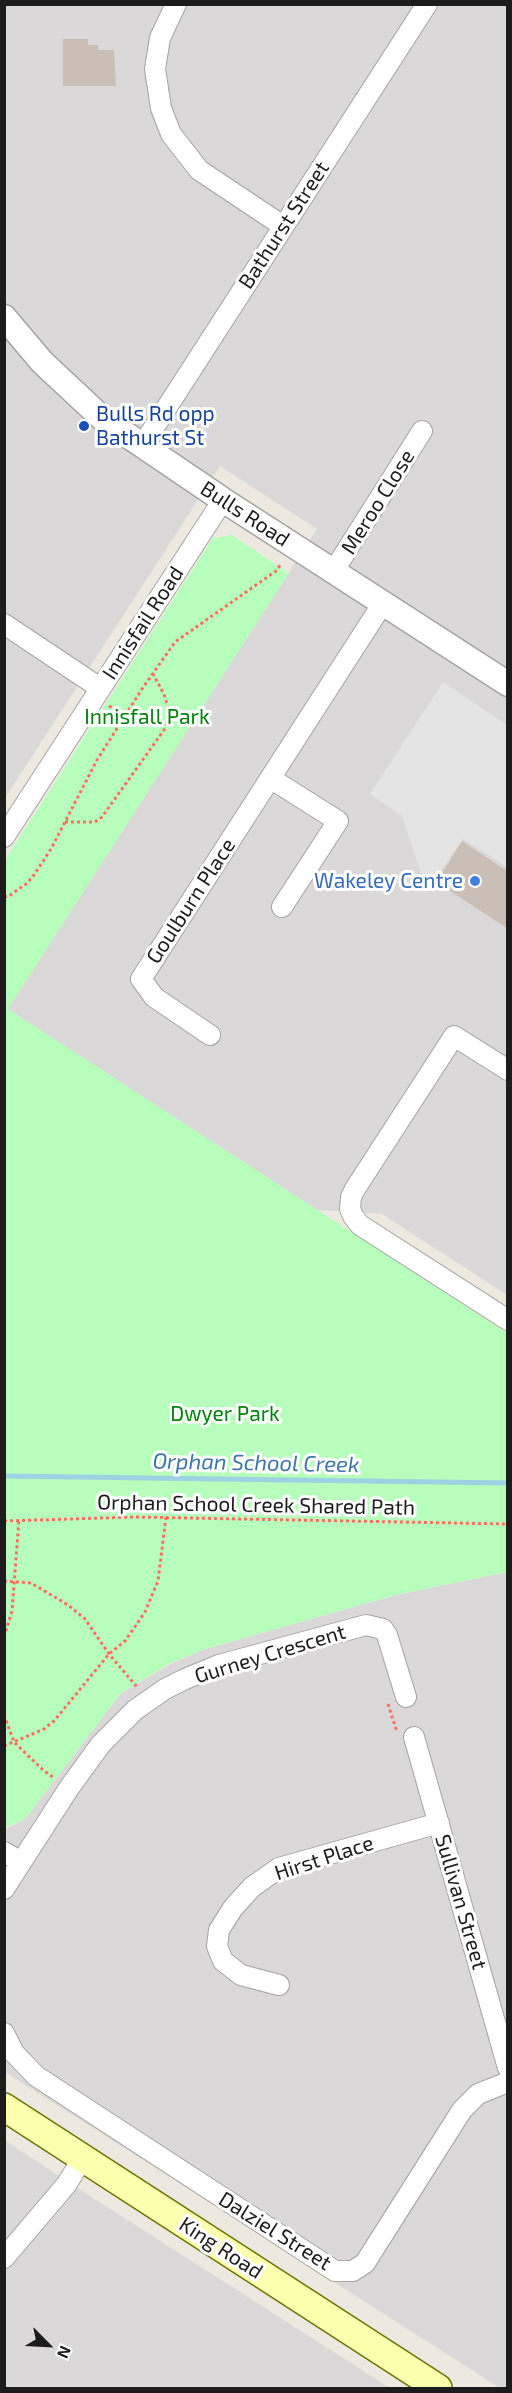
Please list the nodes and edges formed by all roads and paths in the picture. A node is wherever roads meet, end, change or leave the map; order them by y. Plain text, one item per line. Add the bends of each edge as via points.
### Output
1 (176, 4) edge
2 (427, 4) edge
3 (283, 226) junction
4 (4, 317) edge
5 (422, 431) dead end
6 (142, 446) junction
7 (223, 500) junction
8 (282, 564) dead end
9 (333, 572) junction
10 (383, 603) junction
11 (4, 624) edge
12 (153, 674) junction
13 (507, 684) edge
14 (100, 688) junction
15 (270, 778) junction
16 (65, 822) junction
17 (4, 837) edge
18 (4, 897) edge
19 (282, 908) dead end
20 (210, 1035) dead end
21 (507, 1070) edge
22 (507, 1320) edge
23 (166, 1517) junction
24 (19, 1520) junction
25 (4, 1521) edge
26 (507, 1524) edge
27 (4, 1581) edge
28 (15, 1581) junction
29 (4, 1637) edge
30 (109, 1654) junction
31 (406, 1697) dead end
32 (148, 1700) junction
33 (4, 1716) edge
34 (414, 1737) dead end
35 (14, 1742) junction
36 (4, 1746) edge
37 (69, 1788) junction
38 (439, 1823) junction
39 (4, 1852) edge
40 (21, 1862) junction
41 (4, 1889) edge
42 (279, 1985) dead end
43 (4, 2033) edge
44 (507, 2068) edge
45 (507, 2082) edge
46 (4, 2107) edge
47 (83, 2158) junction
48 (4, 2258) edge
49 (438, 2388) edge

1 - 3 street via 160,38 155,69 161,108 171,134 205,175
2 - 3 street, Bathurst Street
3 - 6 street, Bathurst Street
4 - 6 street, Bulls Road via 70,390
5 - 9 street, Meroo Close
6 - 7 street, Bulls Road
7 - 9 street, Bulls Road
7 - 14 street, Innisfail Road
8 - 12 path via 175,642
9 - 10 street, Bulls Road
10 - 13 street, Bulls Road
10 - 15 street, Goulburn Place
11 - 14 street
12 - 16 path via 97,760
12 - 16 path via 170,714 164,730 102,817 95,822
14 - 17 street, Innisfail Road
15 - 19 street via 338,821
15 - 20 street, Goulburn Place via 141,979 154,997
16 - 18 path via 34,875
21 - 22 street via 454,1036 355,1189 350,1209 360,1225
23 - 24 path, Orphan School Creek Shared Path
23 - 26 path, Orphan School Creek Shared Path
23 - 30 path via 158,1581 145,1612 126,1641
24 - 25 path, Orphan School Creek Shared Path
24 - 28 path
27 - 28 path
28 - 29 path
28 - 30 path via 31,1583 68,1605 85,1619
30 - 32 path
30 - 35 path via 44,1730
31 - 32 street, Gurney Crescent via 387,1635 383,1629 366,1625 213,1668
32 - 37 street, Gurney Crescent via 101,1744
33 - 35 path
34 - 38 street, Sullivan Street
35 - 36 path
35 - 37 path
37 - 40 street, Gurney Crescent
38 - 42 street, Hirst Place via 279,1868 252,1887 219,1930 217,1946 223,1961 242,1975
38 - 44 street, Sullivan Street
39 - 40 street
40 - 41 street, Gurney Crescent
43 - 45 street, Dalziel Street via 14,2053 36,2076 335,2271 353,2271 365,2263 462,2110 478,2094
46 - 47 main road, King Road
47 - 48 street via 66,2185
47 - 49 main road, King Road

